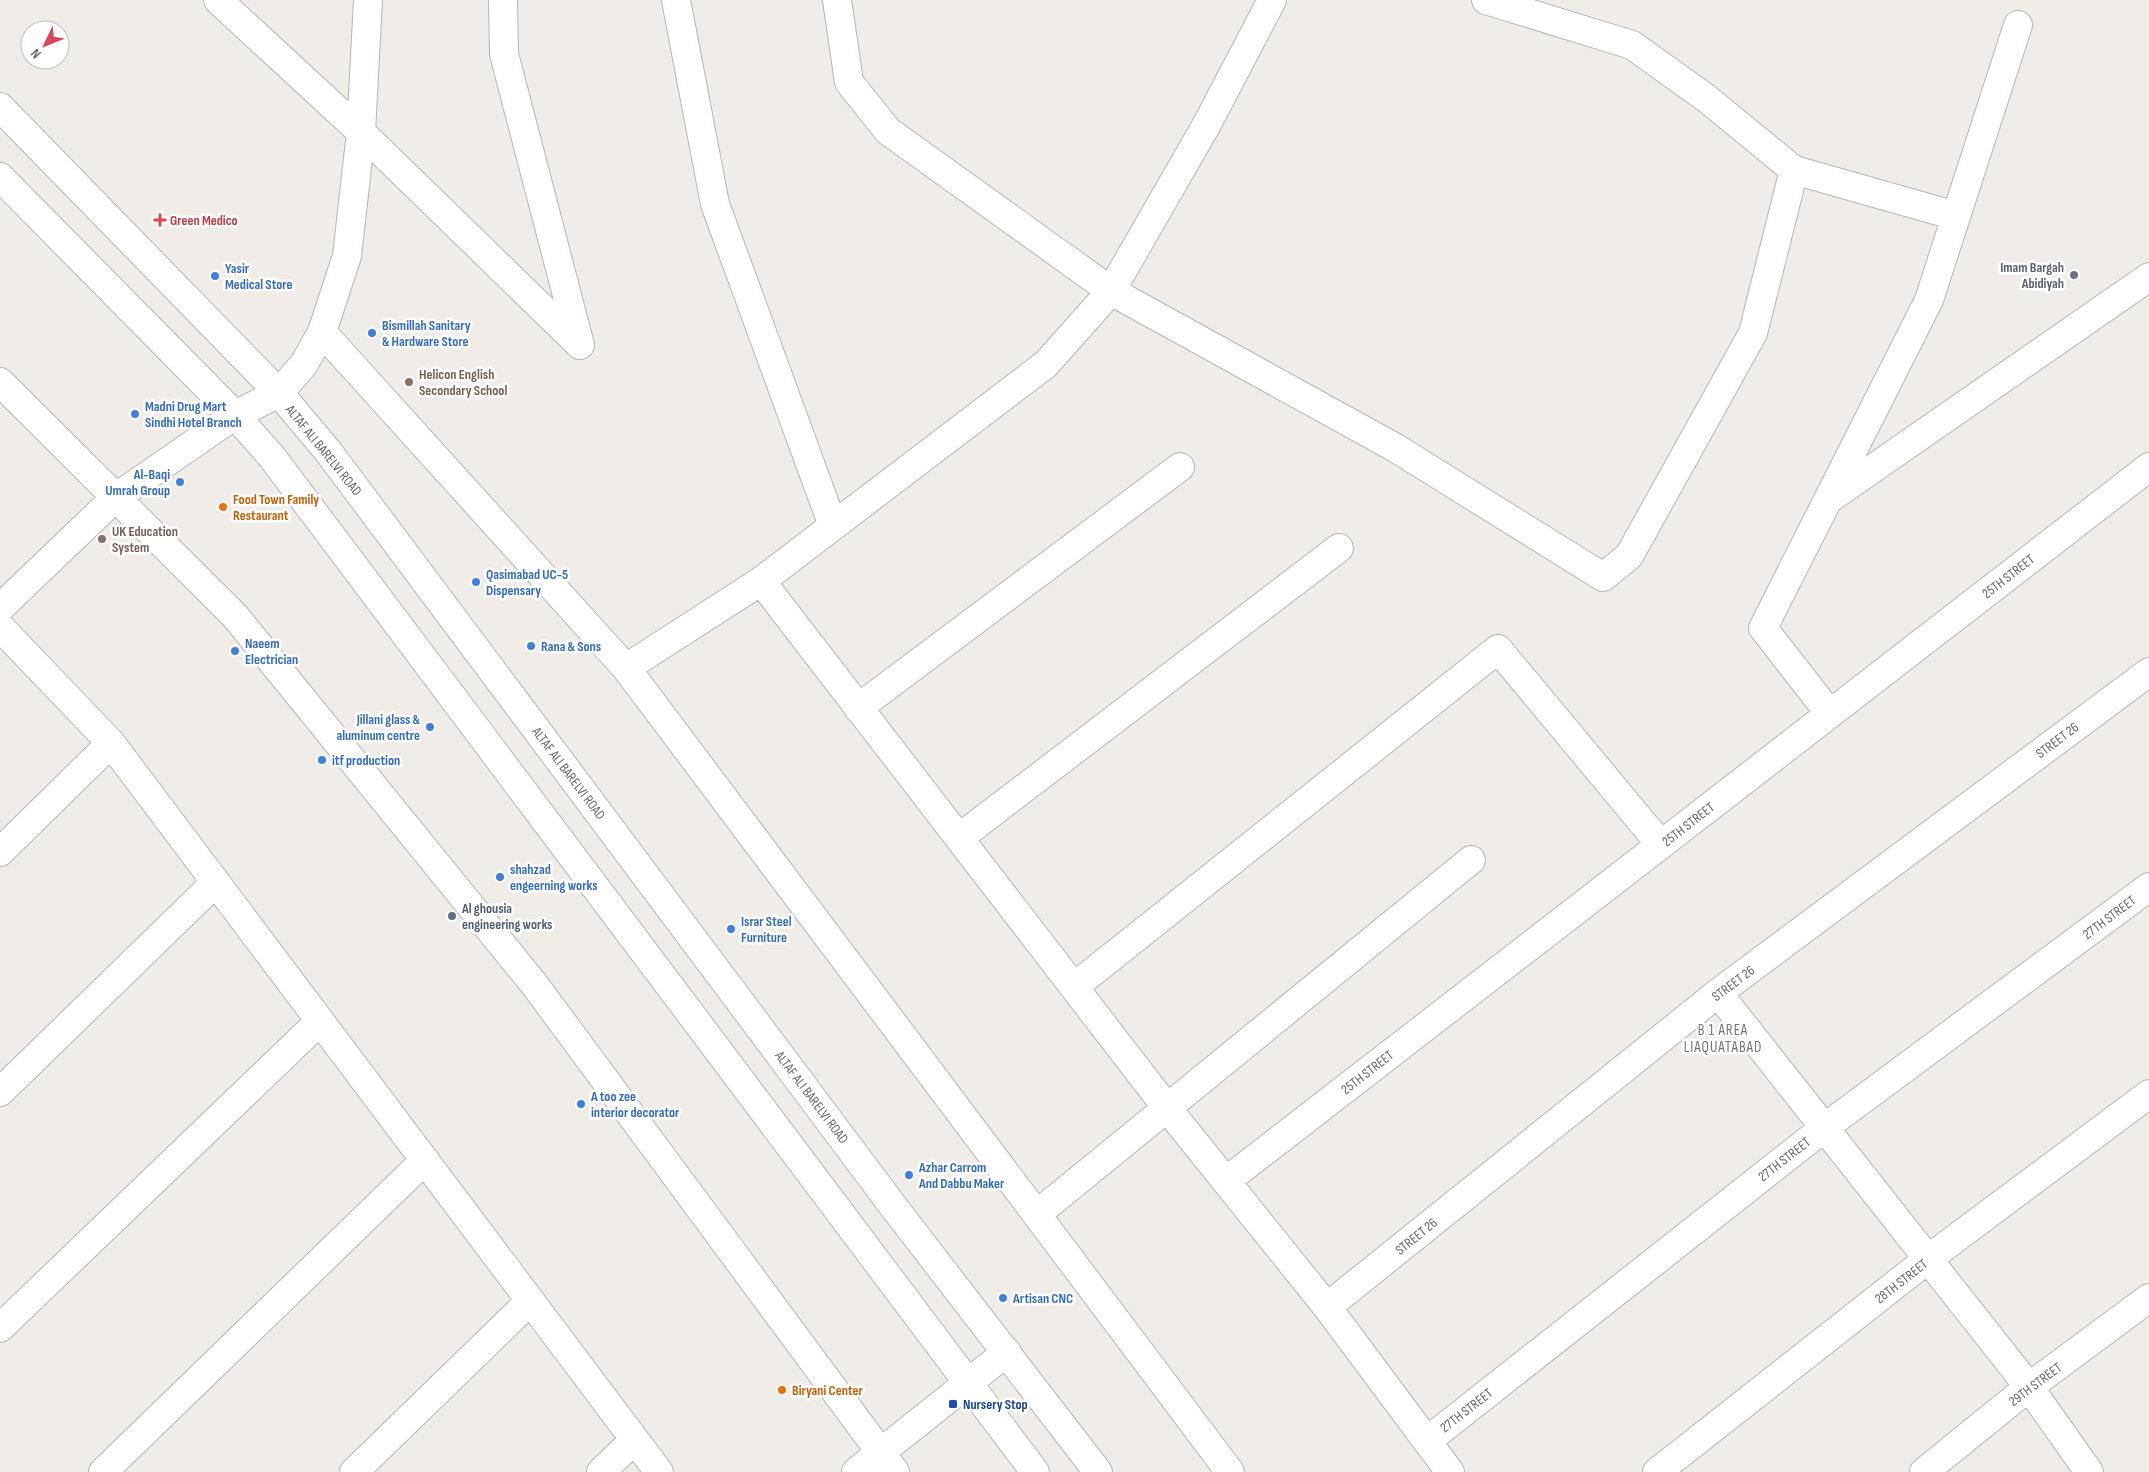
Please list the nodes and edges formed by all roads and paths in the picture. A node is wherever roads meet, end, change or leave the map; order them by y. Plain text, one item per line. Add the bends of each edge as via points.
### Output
1 (218, 0) edge
2 (368, 0) edge
3 (503, 0) edge
4 (676, 0) edge
5 (837, 0) edge
6 (1272, 0) edge
7 (1486, 0) edge
8 (2018, 25) dead end
9 (0, 107) edge
10 (361, 132) junction
11 (1794, 170) junction
12 (0, 178) edge
13 (1956, 216) junction
14 (2149, 277) edge
15 (1111, 291) junction
16 (322, 332) junction
17 (0, 382) edge
18 (279, 393) junction
19 (235, 415) junction
20 (1180, 467) dead end
21 (2149, 467) edge
22 (115, 498) junction
23 (1830, 498) junction
24 (833, 526) junction
25 (1339, 548) dead end
26 (761, 581) junction
27 (0, 608) edge
28 (0, 627) edge
29 (626, 668) junction
30 (2149, 672) edge
31 (858, 708) junction
32 (1830, 714) junction
33 (111, 743) junction
34 (959, 838) junction
35 (1661, 845) junction
36 (0, 852) edge
37 (1471, 860) dead end
38 (216, 882) junction
39 (2149, 888) edge
40 (1074, 987) junction
41 (1718, 993) junction
42 (320, 1021) junction
43 (0, 1092) edge
44 (2149, 1094) edge
45 (1167, 1108) junction
46 (1824, 1128) junction
47 (425, 1160) junction
48 (1226, 1182) junction
49 (1037, 1214) junction
50 (1928, 1259) junction
51 (2149, 1298) edge
52 (530, 1301) junction
53 (1327, 1307) junction
54 (0, 1328) edge
55 (1007, 1352) junction
56 (968, 1383) junction
57 (2029, 1387) junction
58 (634, 1440) junction
59 (1426, 1441) junction
60 (887, 1462) edge
61 (103, 1472) edge
62 (354, 1472) edge
63 (601, 1472) edge
64 (659, 1472) edge
65 (856, 1472) edge
66 (1035, 1472) edge
67 (1098, 1472) edge
68 (1230, 1472) edge
69 (1450, 1472) edge
70 (1657, 1472) edge
71 (1924, 1472) edge
72 (2090, 1472) edge

1 - 10 street
2 - 10 street
3 - 10 street via 504,54 580,345
4 - 24 street via 715,204
5 - 15 street via 849,82 888,131
6 - 15 street via 1207,124
7 - 11 street via 1632,45 1706,98
8 - 13 street
9 - 18 street, ALTAF ALI BARELVI ROAD
10 - 16 street via 347,256
11 - 13 street
11 - 15 street via 1753,333 1629,556 1602,577 1394,447
12 - 19 street
13 - 23 street via 1929,300
14 - 23 street
15 - 24 street via 1046,364
16 - 18 street via 304,364
16 - 29 street
17 - 22 street
18 - 19 street
18 - 55 street, ALTAF ALI BARELVI ROAD via 327,450 887,1198
19 - 22 street
19 - 56 street via 272,457
20 - 31 street
21 - 32 street, 25TH STREET
22 - 27 street
22 - 60 street via 235,616 534,984
23 - 32 street via 1763,628
24 - 26 street
25 - 34 street
26 - 29 street
26 - 31 street
28 - 33 street
29 - 49 street
30 - 41 street, STREET 26
31 - 34 street
32 - 35 street, 25TH STREET
33 - 36 street
33 - 38 street
34 - 40 street
35 - 40 street via 1498,649
35 - 48 street, 25TH STREET
37 - 45 street
38 - 42 street
38 - 43 street
39 - 46 street, 27TH STREET
40 - 45 street
41 - 46 street
41 - 53 street, STREET 26
42 - 47 street
42 - 54 street
44 - 50 street, 28TH STREET
45 - 48 street
45 - 49 street
46 - 50 street
46 - 59 street, 27TH STREET
47 - 52 street
47 - 61 street
48 - 53 street
49 - 68 street
50 - 57 street
50 - 70 street, 28TH STREET
51 - 57 street, 29TH STREET
52 - 58 street
52 - 62 street
53 - 59 street
55 - 56 street
55 - 67 street, ALTAF ALI BARELVI ROAD
56 - 60 street
56 - 66 street
57 - 71 street, 29TH STREET
57 - 72 street
58 - 63 street
58 - 64 street
59 - 69 street
60 - 65 street

